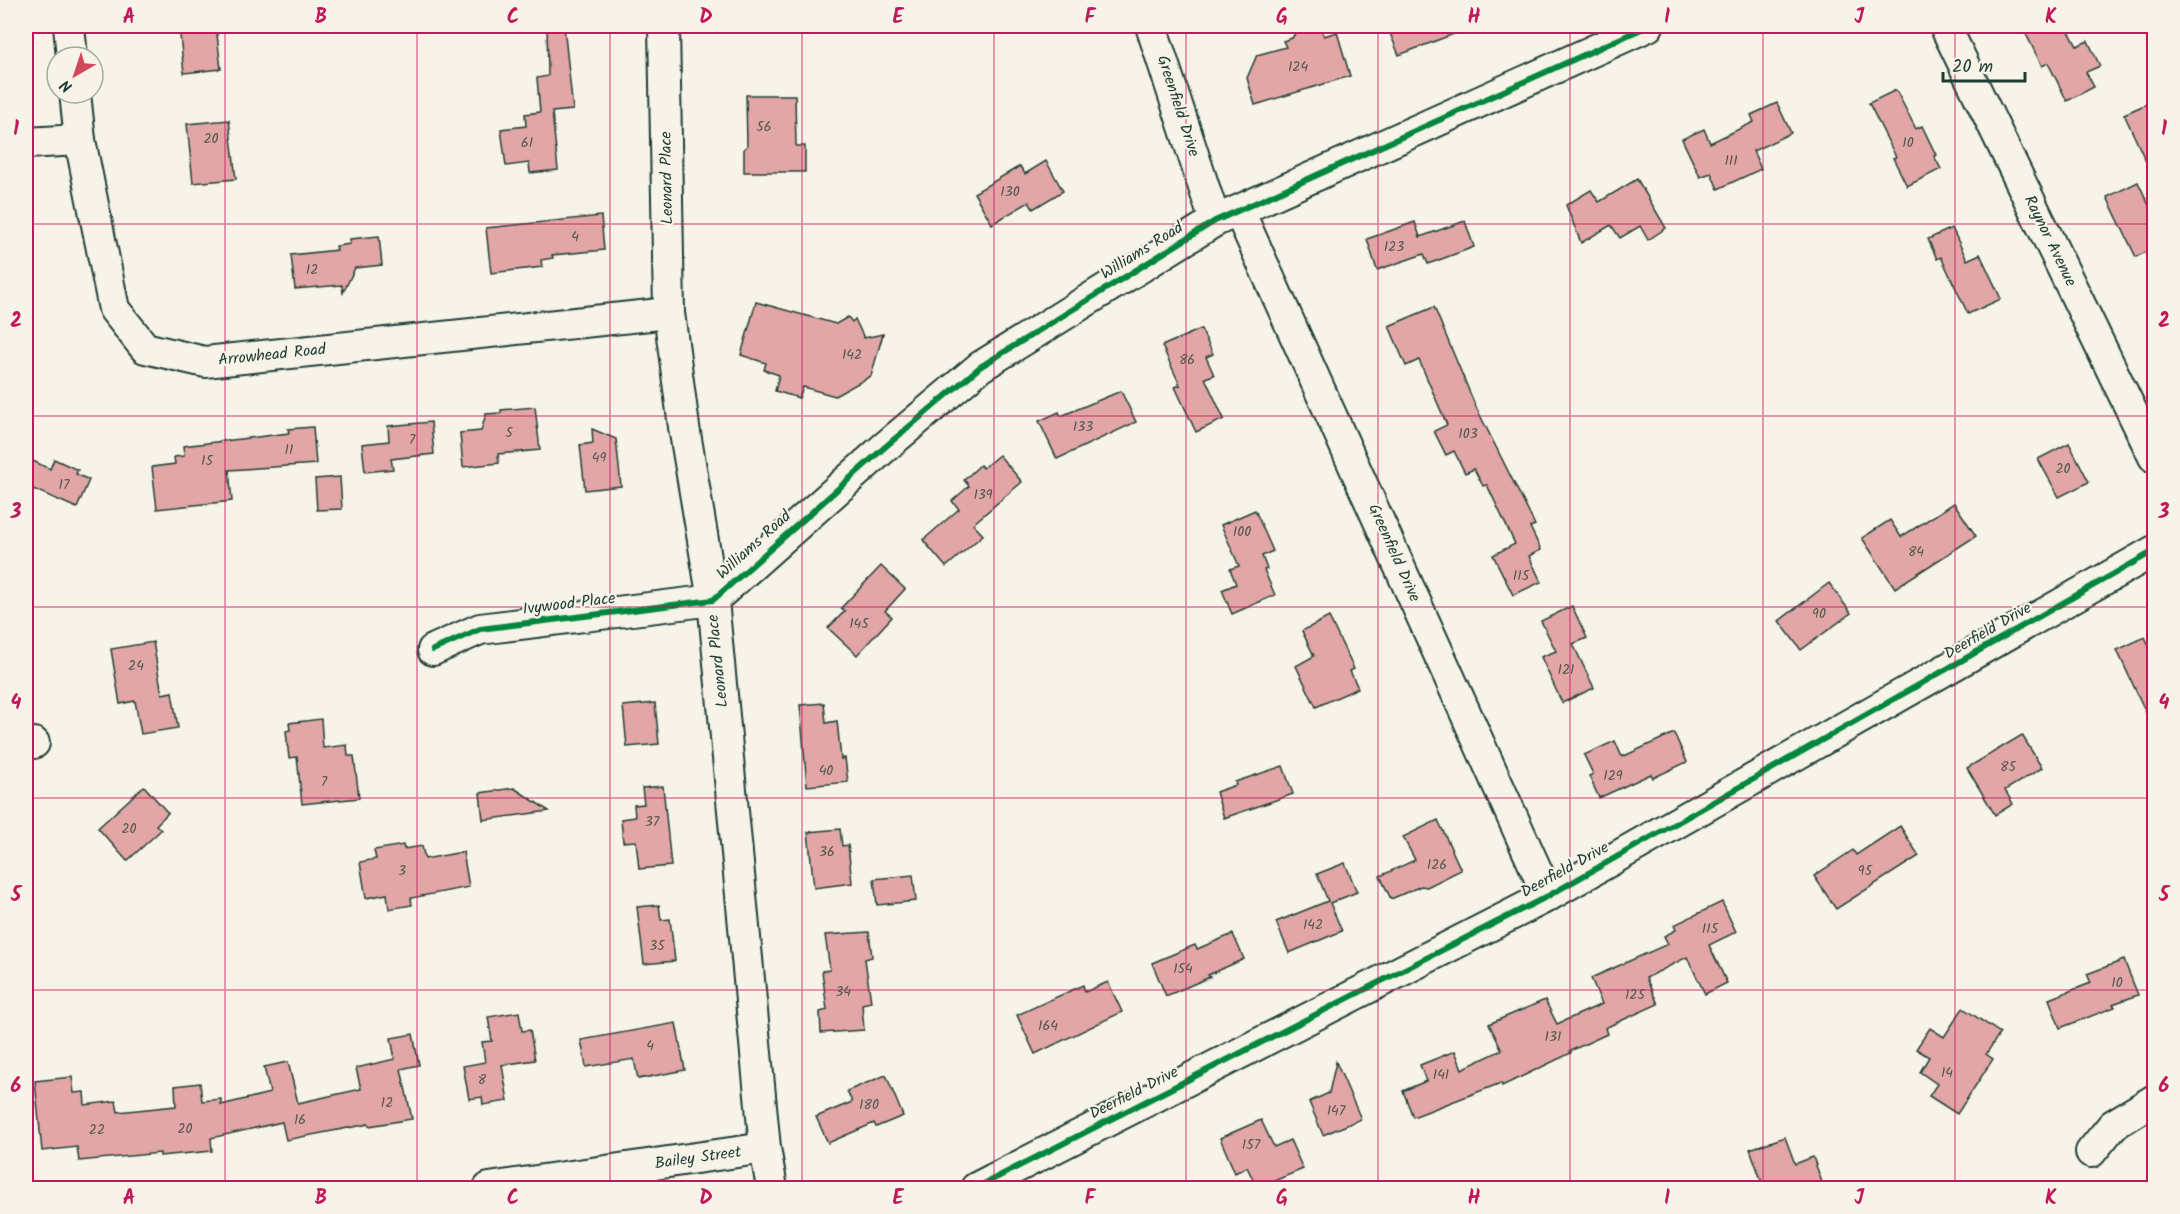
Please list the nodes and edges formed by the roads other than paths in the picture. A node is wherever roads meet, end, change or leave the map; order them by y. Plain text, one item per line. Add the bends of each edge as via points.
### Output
1 (69, 26) edge
2 (664, 26) edge
3 (1151, 26) edge
4 (1648, 26) edge
5 (1945, 26) edge
6 (71, 45) edge
7 (76, 105) edge
8 (80, 140) junction
9 (26, 143) edge
10 (1227, 216) junction
11 (669, 313) junction
12 (2154, 457) edge
13 (2154, 551) edge
14 (712, 600) junction
15 (433, 650) dead end
16 (1548, 896) junction
17 (2154, 1100) edge
18 (765, 1148) junction
19 (2091, 1152) dead end
20 (489, 1188) edge
21 (772, 1188) edge
22 (976, 1188) edge

1 - 6 street
2 - 11 street, Leonard Place
3 - 10 street, Greenfield Drive
4 - 10 street, Williams Road
5 - 12 street, Raynor Avenue
7 - 8 street, Arrowhead Road
8 - 9 street
8 - 11 street, Arrowhead Road via 114,309 145,348 205,362
10 - 14 street, Williams Road via 980,367
10 - 16 street, Greenfield Drive
11 - 14 street, Leonard Place
13 - 16 street, Deerfield Drive
14 - 15 street, Ivywood Place via 480,629
14 - 18 street, Leonard Place
16 - 22 street, Deerfield Drive
17 - 19 street via 2113,1125
18 - 20 street, Bailey Street
18 - 21 street, Leonard Place

